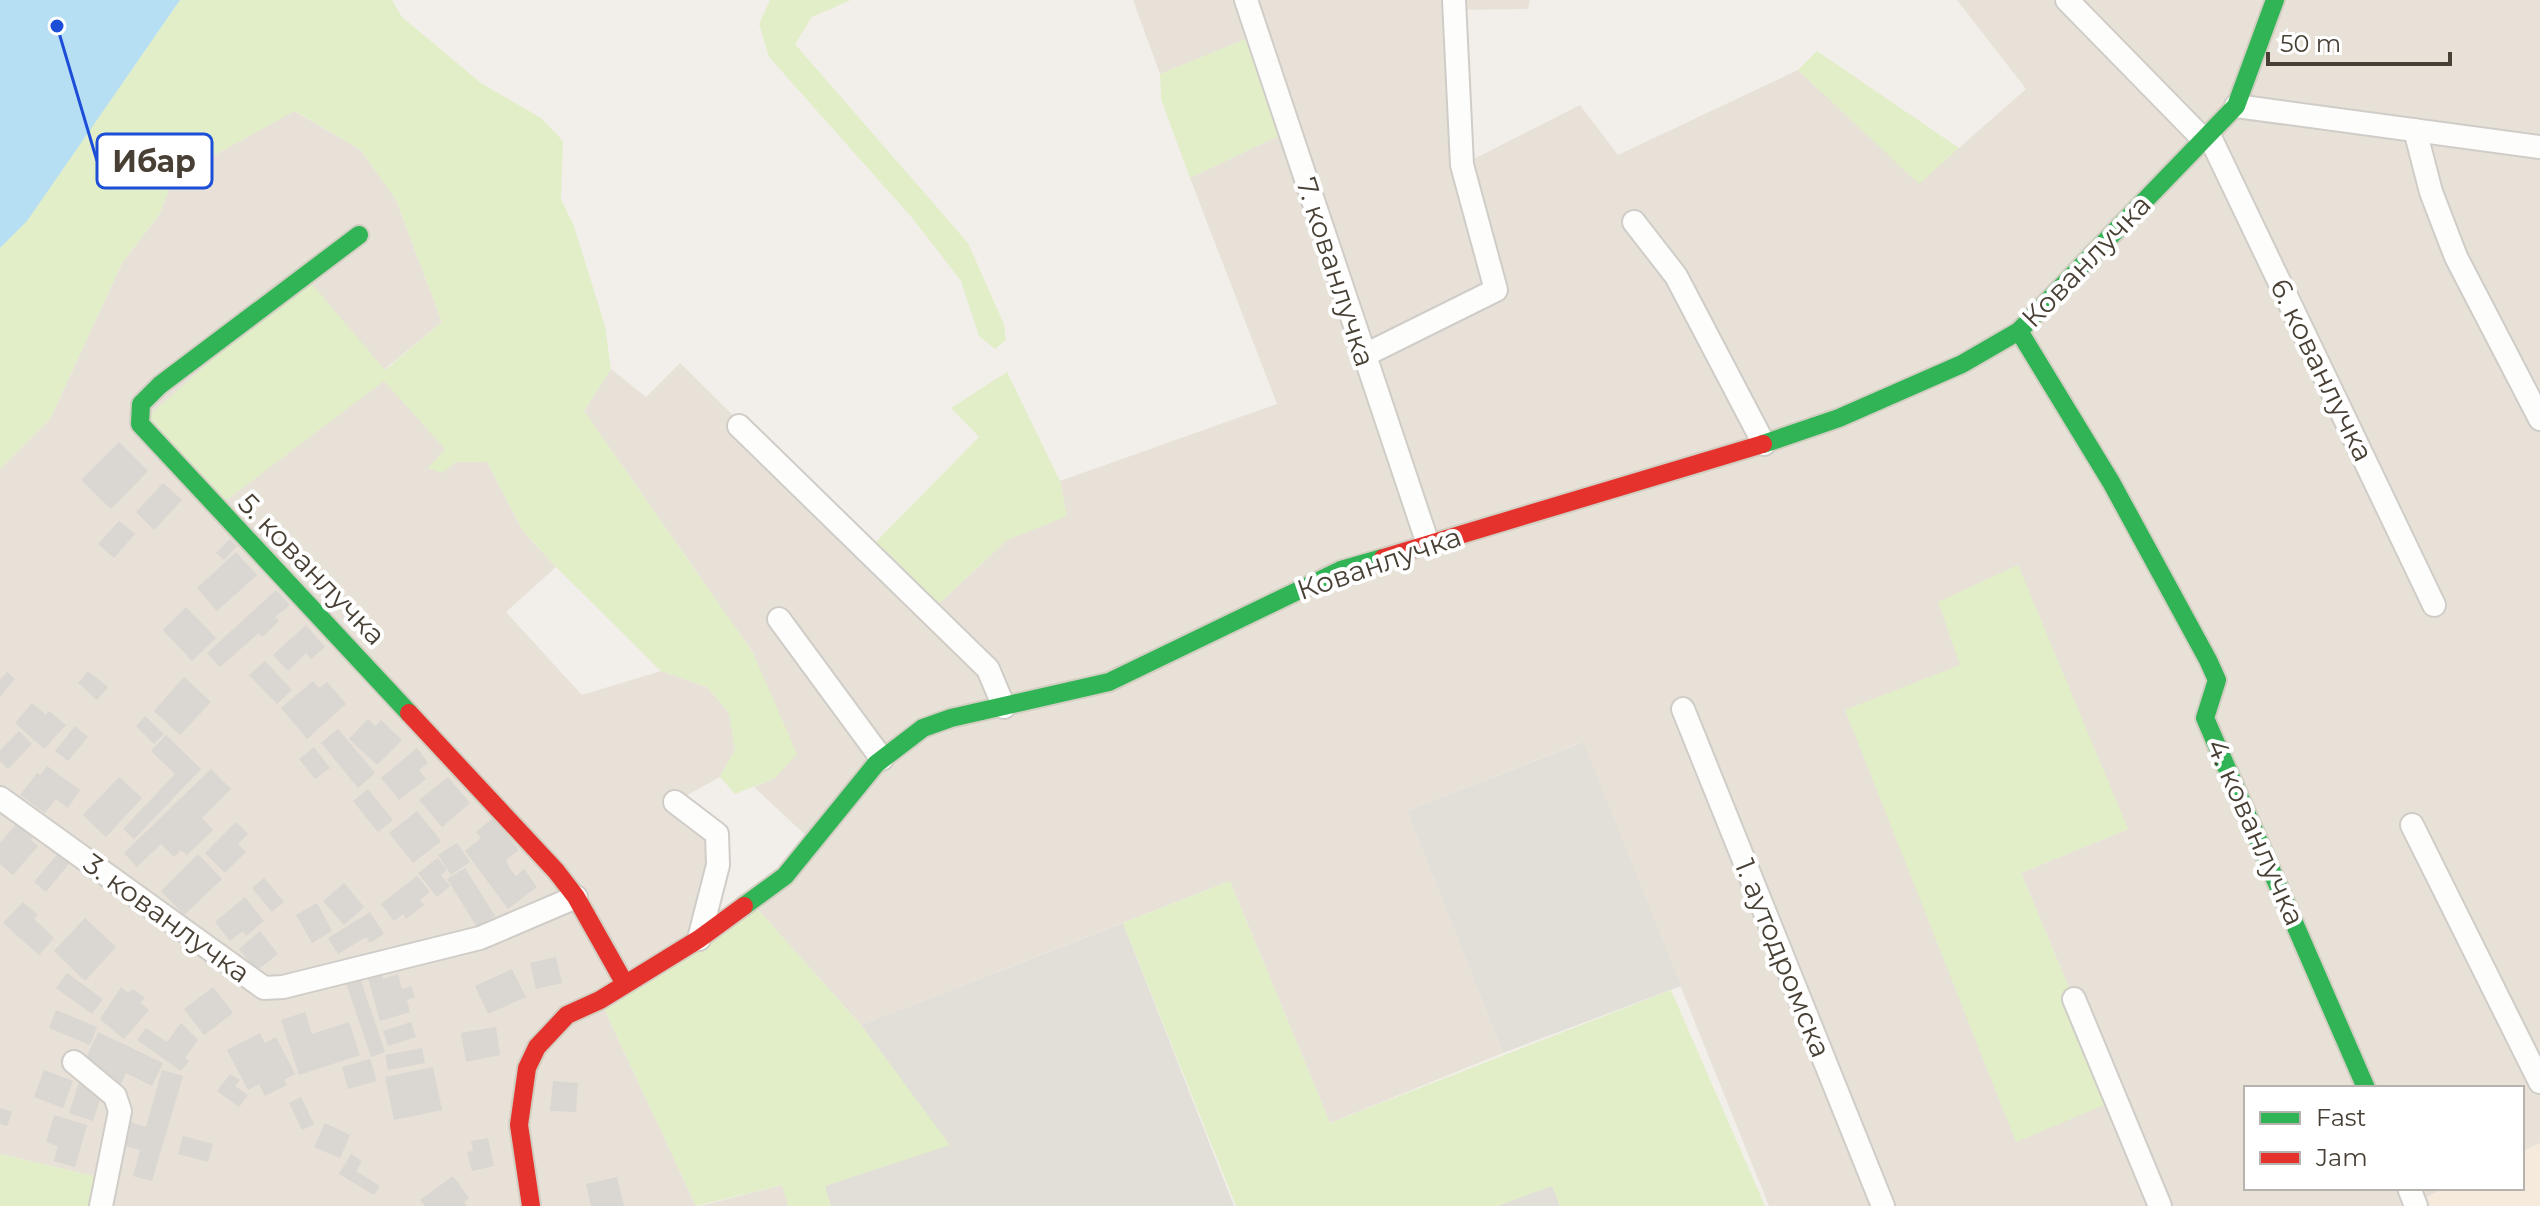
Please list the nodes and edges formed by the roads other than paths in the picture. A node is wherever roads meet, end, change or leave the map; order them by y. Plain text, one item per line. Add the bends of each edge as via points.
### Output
1 (1246, 0) edge
2 (1454, 0) edge
3 (2067, 0) edge
4 (2275, 0) edge
5 (2236, 106) junction
6 (2415, 130) junction
7 (2207, 137) junction
8 (2540, 147) edge
9 (1634, 222) dead end
10 (359, 235) dead end
11 (2019, 331) junction
12 (1363, 356) junction
13 (2540, 419) edge
14 (739, 426) dead end
15 (1764, 444) junction
16 (1428, 544) junction
17 (2434, 605) dead end
18 (779, 619) dead end
19 (1004, 707) junction
20 (1683, 709) dead end
21 (882, 759) junction
22 (0, 798) edge
23 (675, 802) dead end
24 (2412, 825) dead end
25 (576, 897) junction
26 (699, 939) junction
27 (625, 984) junction
28 (2074, 999) dead end
29 (74, 1062) dead end
30 (2540, 1082) edge
31 (2365, 1086) edge
32 (101, 1206) edge
33 (531, 1206) edge
34 (1883, 1206) edge
35 (2160, 1206) edge

1 - 12 street, 7. кованлучка
2 - 12 street via 1462,165 1496,290
3 - 7 street, 6. кованлучка
4 - 5 street, Кованлучка
5 - 6 street
5 - 7 street, Кованлучка
6 - 8 street
6 - 13 street via 2456,257
7 - 11 street, Кованлучка
7 - 17 street, 6. кованлучка
9 - 15 street via 1676,276
10 - 25 street, 5. кованлучка via 148,396 141,404 140,424
11 - 15 street, Кованлучка via 1962,364
11 - 31 street, 4. кованлучка via 2111,482 2208,660 2217,680 2205,718
12 - 16 street, 7. кованлучка
14 - 19 street via 988,669
15 - 16 street, Кованлучка
16 - 19 street, Кованлучка via 1341,570 1109,682
18 - 21 street
19 - 21 street, Кованлучка via 923,728
20 - 34 street, 1. аутодромска
21 - 26 street, Кованлучка via 785,876
22 - 25 street, 3. кованлучка via 264,988 480,938
23 - 26 street via 717,834 718,865
24 - 30 street
25 - 27 street, 5. кованлучка
26 - 27 street, Кованлучка
27 - 33 street, Кованлучка via 567,1015 537,1047 527,1068 519,1125
28 - 35 street
29 - 32 street via 115,1096 120,1111

